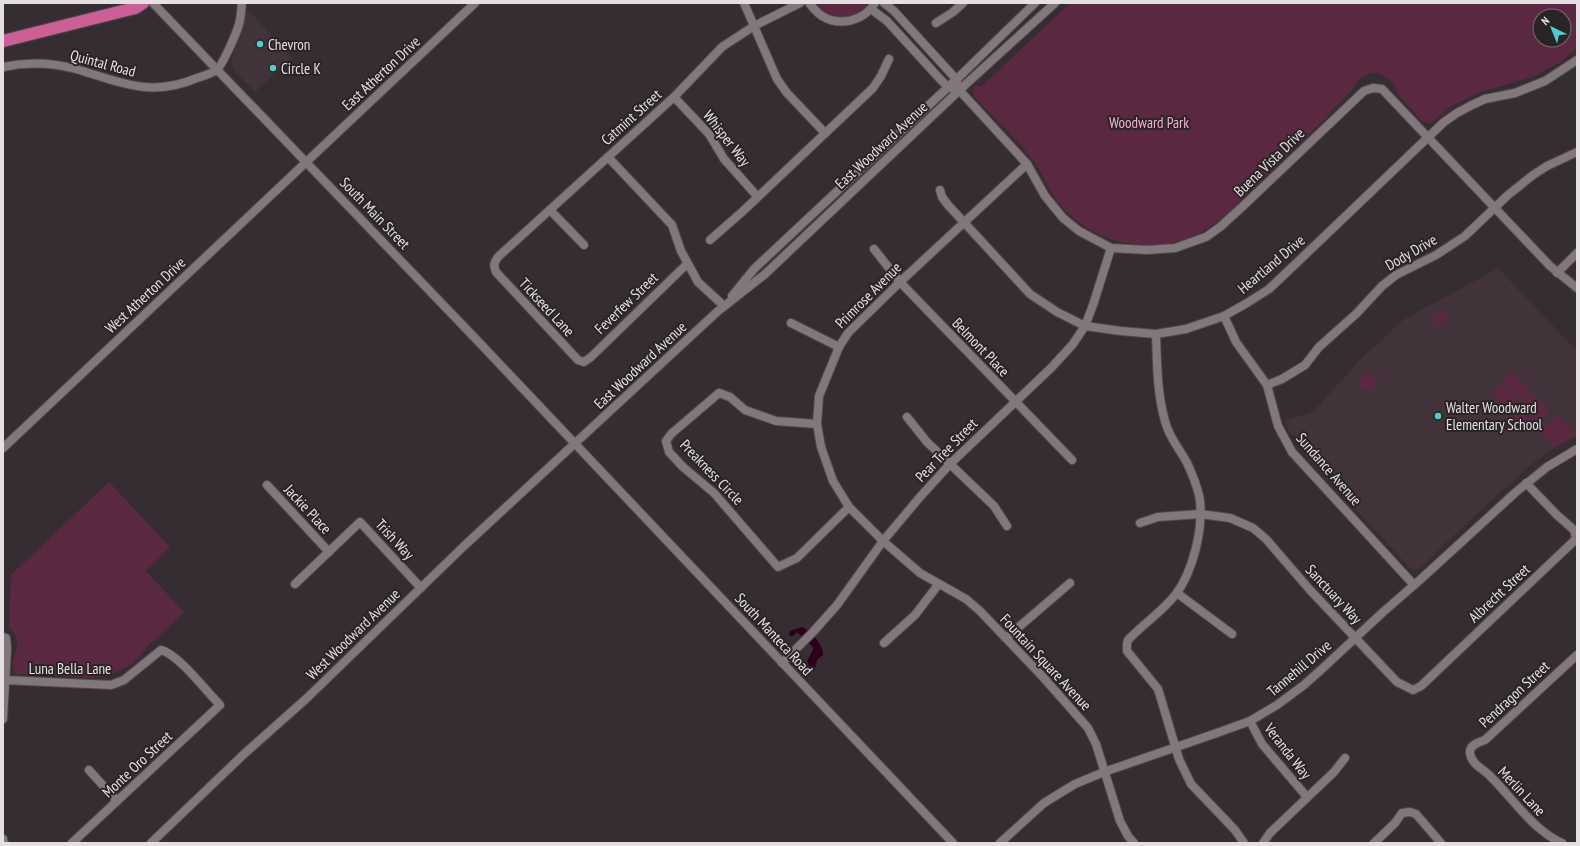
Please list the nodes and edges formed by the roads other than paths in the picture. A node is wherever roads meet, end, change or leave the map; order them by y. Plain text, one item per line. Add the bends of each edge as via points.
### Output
1 (142, 3) edge
2 (153, 3) edge
3 (242, 3) edge
4 (475, 3) edge
5 (744, 3) edge
6 (800, 3) edge
7 (809, 3) edge
8 (884, 3) edge
9 (964, 3) edge
10 (1035, 3) edge
11 (1055, 3) edge
12 (873, 6) edge
13 (936, 23) dead end
14 (754, 26) junction
15 (3, 41) edge
16 (889, 59) dead end
17 (1577, 60) edge
18 (3, 67) edge
19 (218, 70) junction
20 (956, 79) junction
21 (948, 87) junction
22 (960, 91) junction
23 (674, 97) junction
24 (825, 133) junction
25 (1428, 137) junction
26 (1577, 152) edge
27 (608, 157) junction
28 (306, 163) junction
29 (1027, 164) junction
30 (940, 190) dead end
31 (757, 196) junction
32 (1495, 208) junction
33 (550, 210) junction
34 (965, 222) junction
35 (710, 240) dead end
36 (584, 245) dead end
37 (1111, 248) junction
38 (874, 249) dead end
39 (1577, 253) edge
40 (687, 264) junction
41 (493, 267) joint
42 (1557, 272) junction
43 (900, 282) junction
44 (1577, 288) edge
45 (724, 306) junction
46 (1224, 316) junction
47 (791, 323) dead end
48 (1085, 326) junction
49 (1156, 334) junction
50 (838, 347) junction
51 (584, 362) joint
52 (1267, 385) junction
53 (1015, 402) junction
54 (907, 417) dead end
55 (817, 424) junction
56 (575, 444) junction
57 (3, 448) edge
58 (1577, 449) edge
59 (1072, 460) dead end
60 (950, 464) junction
61 (1526, 483) junction
62 (267, 485) dead end
63 (849, 507) junction
64 (1200, 514) junction
65 (1140, 523) dead end
66 (1007, 526) dead end
67 (883, 541) junction
68 (329, 552) junction
69 (1070, 583) dead end
70 (295, 584) dead end
71 (938, 585) junction
72 (1414, 585) junction
73 (421, 588) junction
74 (1177, 593) junction
75 (1232, 634) dead end
76 (1356, 637) junction
77 (4, 638) edge
78 (1006, 638) junction
79 (884, 643) dead end
80 (1577, 655) edge
81 (782, 663) junction
82 (1440, 668) joint
83 (5, 680) junction
84 (220, 705) joint
85 (3, 719) edge
86 (1250, 721) junction
87 (1176, 748) junction
88 (1470, 750) joint
89 (1346, 758) dead end
90 (89, 770) dead end
91 (1104, 772) junction
92 (1307, 797) junction
93 (117, 801) junction
94 (3, 839) edge
95 (4, 843) edge
96 (72, 843) edge
97 (150, 843) edge
98 (953, 843) edge
99 (1000, 843) edge
100 (1134, 843) edge
101 (1244, 843) edge
102 (1263, 843) edge
103 (1374, 843) edge
104 (1441, 843) edge
105 (1562, 843) edge

1 - 15 highway via 136,8
2 - 19 street, South Main Street
3 - 19 street via 240,24
4 - 28 street, East Atherton Drive
5 - 14 street
6 - 14 street, Catmint Street
7 - 12 street via 822,16 840,22 859,18
8 - 20 street, Buena Vista Drive
9 - 13 street
10 - 20 street, East Woodward Avenue
11 - 22 street, East Woodward Avenue
12 - 21 street, Buena Vista Drive
14 - 23 street, Catmint Street via 722,48
14 - 24 street via 777,79 786,93
16 - 24 street via 873,88
17 - 25 street, Heartland Drive via 1545,81 1472,105 1444,122
18 - 19 street, Quintal Road via 22,64 60,66 138,87 162,88 191,81
19 - 28 street, South Main Street
20 - 21 street, East Woodward Avenue
20 - 22 street, Buena Vista Drive
21 - 22 street, Buena Vista Drive
21 - 45 street, East Woodward Avenue via 754,269
22 - 29 street, Buena Vista Drive
22 - 45 street, East Woodward Avenue via 764,275
23 - 27 street, Catmint Street
23 - 31 street, Whisper Way via 709,134 724,159
24 - 31 street
25 - 32 street, Buena Vista Drive
25 - 37 street, Buena Vista Drive via 1382,89 1369,89 1338,115 1241,208 1206,237 1165,250
25 - 46 street, Heartland Drive via 1269,288
26 - 32 street, Dody Drive via 1537,172
27 - 33 street, Catmint Street
27 - 40 street via 672,225
28 - 56 street, South Main Street
28 - 57 street, West Atherton Drive
29 - 34 street, Primrose Avenue
29 - 37 street, Buena Vista Drive via 1045,196 1063,218 1079,231
30 - 34 street, Heartland Drive via 945,201
31 - 35 street
32 - 42 street, Buena Vista Drive
32 - 52 street, Dody Drive via 1465,236 1396,275 1319,347 1305,365
33 - 36 street
33 - 41 street, Catmint Street via 499,256
34 - 43 street, Primrose Avenue
34 - 48 street, Heartland Drive via 1030,294 1044,305
37 - 48 street, Pear Tree Street
38 - 43 street, Belmont Place
39 - 42 street
40 - 45 street via 698,282
40 - 51 street, Feverfew Street
41 - 51 street, Tickseed Lane via 578,360
42 - 44 street, Buena Vista Drive
43 - 50 street, Primrose Avenue via 848,333
43 - 53 street, Belmont Place
45 - 56 street, East Woodward Avenue
46 - 49 street, Heartland Drive
46 - 52 street, Sundance Avenue via 1236,342
47 - 50 street
48 - 49 street, Heartland Drive
48 - 53 street, Pear Tree Street via 1063,356
49 - 64 street via 1160,397 1165,422 1168,432 1189,467 1200,500
50 - 55 street, Primrose Avenue via 819,396
52 - 72 street, Sundance Avenue via 1278,426 1292,452
53 - 59 street, Belmont Place
53 - 60 street, Pear Tree Street
54 - 60 street via 927,442
55 - 63 street, Primrose Avenue via 821,447 833,482
55 - 63 street, Preakness Circle via 776,421 745,410 730,396 719,393 666,441 669,452 714,493 778,567 798,558
56 - 73 street, West Woodward Avenue
56 - 81 street, South Manteca Road
58 - 61 street, Tannehill Drive
60 - 66 street via 994,506
60 - 67 street, Pear Tree Street
61 - 72 street, Tannehill Drive
61 - 82 street, Albrecht Street via 1574,530 1576,537 1571,546
62 - 68 street, Jackie Place
63 - 67 street, Primrose Avenue
64 - 65 street, Sanctuary Way via 1158,517
64 - 74 street via 1195,551
64 - 76 street, Sanctuary Way via 1230,518 1253,528
67 - 71 street, Fountain Square Avenue
67 - 81 street, Pear Tree Street via 837,605
68 - 70 street, Trish Way
68 - 73 street, Trish Way via 360,522
69 - 78 street
71 - 78 street, Fountain Square Avenue via 966,599
71 - 79 street via 915,615
72 - 76 street, Tannehill Drive
73 - 97 street, West Woodward Avenue via 286,718
74 - 75 street
74 - 87 street via 1165,607 1136,631 1126,644 1128,651 1158,689
76 - 82 street, Sanctuary Way via 1398,682 1410,689 1421,686
76 - 86 street, Tannehill Drive via 1304,685
77 - 83 street
78 - 91 street, Fountain Square Avenue via 1088,728 1096,744
80 - 88 street, Pendragon Street via 1485,740
81 - 98 street, South Manteca Road
83 - 84 street, Luna Bella Lane via 111,685 124,680 161,650 168,651 176,658
83 - 85 street
84 - 93 street, Monte Oro Street
86 - 87 street, Tannehill Drive
86 - 92 street, Veranda Way via 1262,744
87 - 91 street, Tannehill Drive
87 - 101 street via 1192,784
88 - 105 street, Merlin Lane via 1476,764 1537,827
89 - 92 street
90 - 93 street
91 - 99 street, Tannehill Drive via 1058,794
91 - 100 street, Fountain Square Avenue via 1120,821
92 - 102 street
93 - 96 street, Monte Oro Street
94 - 95 street
103 - 104 street via 1402,814 1410,812 1416,814

